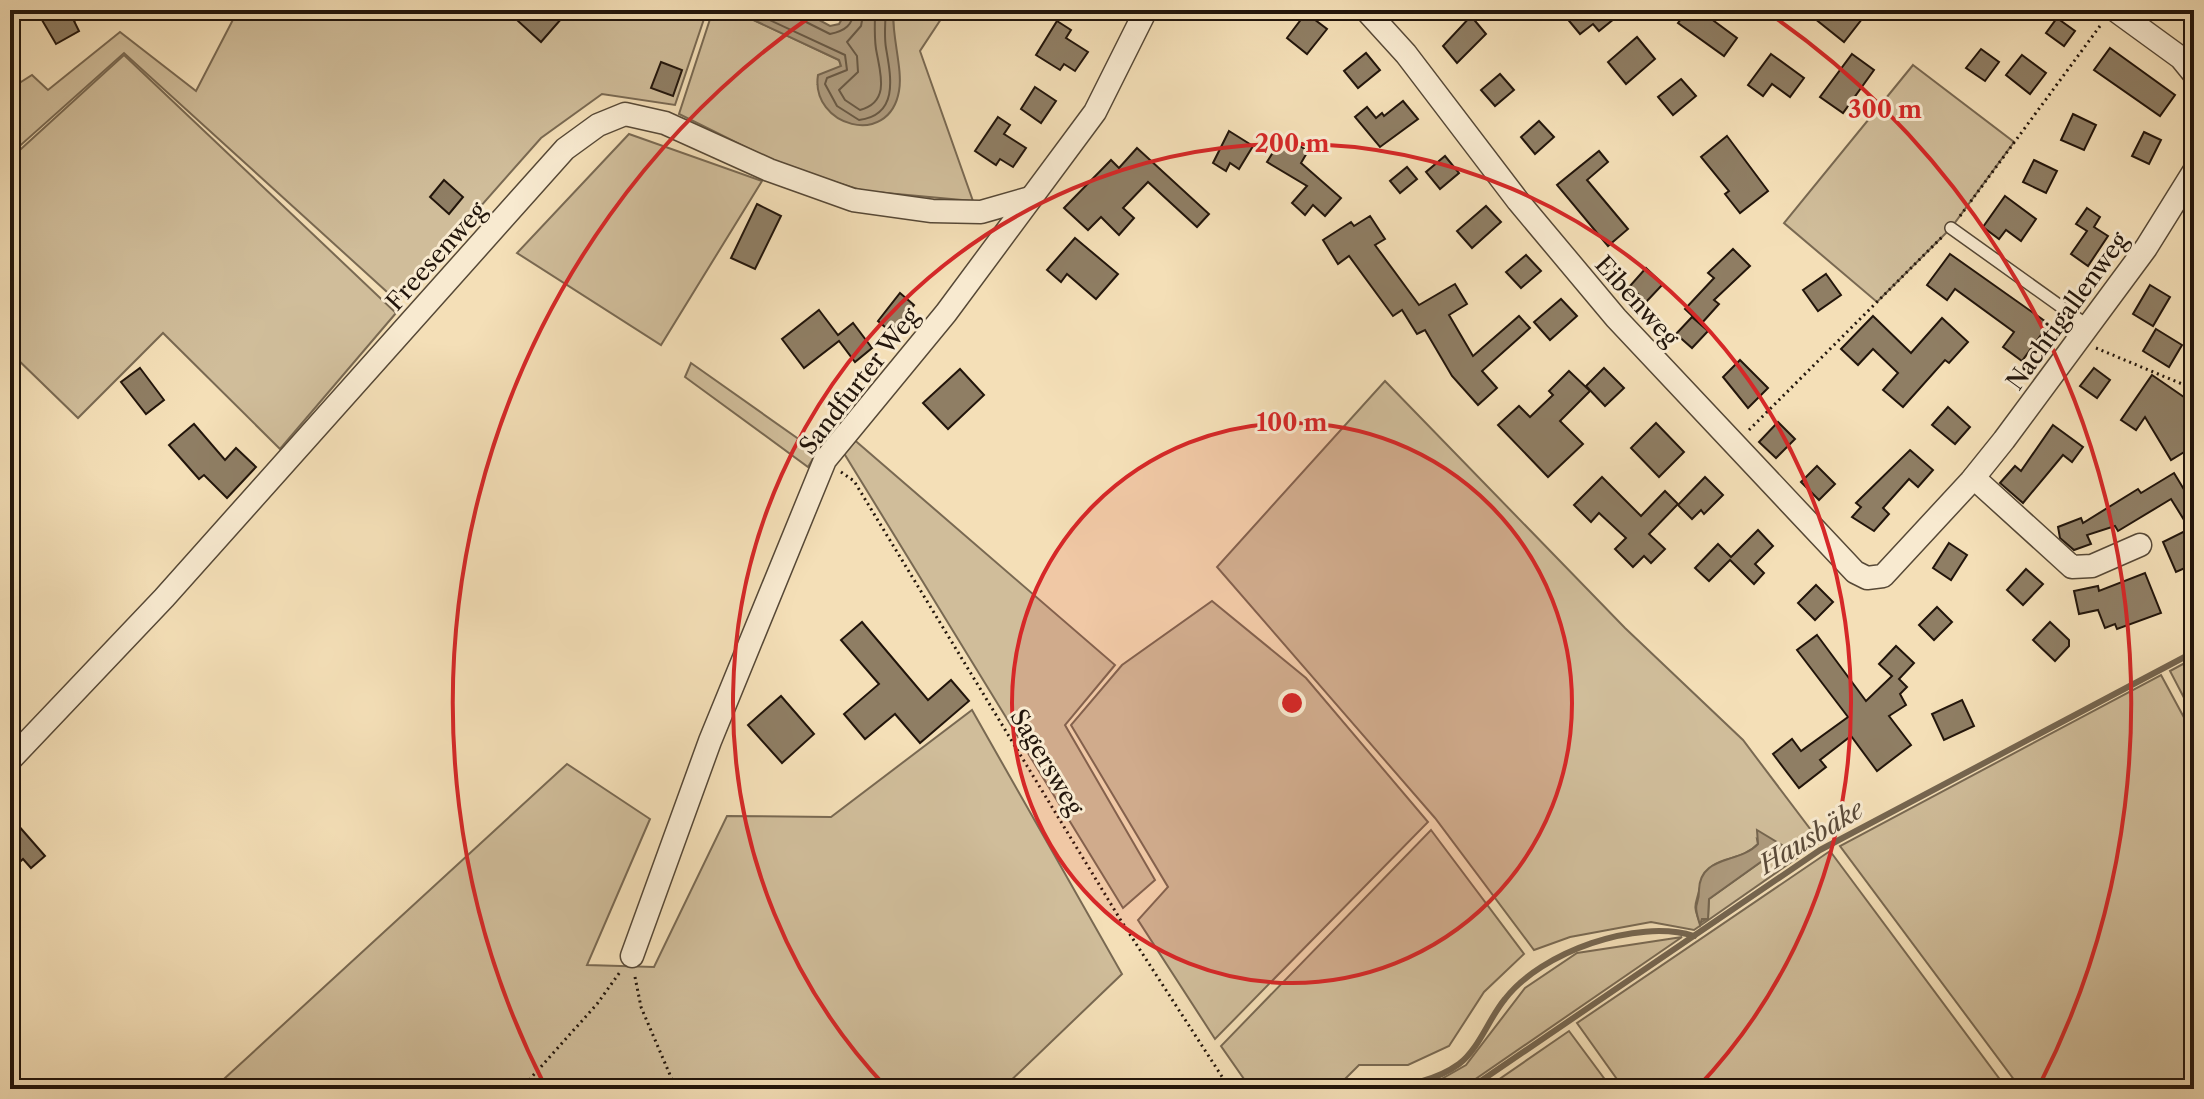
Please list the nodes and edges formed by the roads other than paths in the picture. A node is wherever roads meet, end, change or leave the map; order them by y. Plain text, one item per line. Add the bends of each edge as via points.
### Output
1 (1146, 10) edge
2 (1366, 10) edge
3 (2109, 16) edge
4 (2194, 74) edge
5 (2194, 171) edge
6 (1030, 198) junction
7 (1951, 228) road end
8 (2083, 333) junction
9 (1974, 478) junction
10 (2140, 545) dead end
11 (1900, 561) joint
12 (10, 760) edge
13 (632, 956) road end

1 - 6 street, Sandfurter Weg via 1095,112
2 - 11 street, Eibenweg via 1576,273 1855,572 1867,578 1883,576
3 - 4 street via 2181,58
5 - 8 street, Nachtigallenweg
6 - 12 street, Freesenweg via 981,212 853,200 769,170 665,123 625,114 598,125 565,149 174,587
6 - 13 street, Sandfurter Weg via 946,313 825,460 710,741
7 - 8 lane
8 - 9 street, Nachtigallenweg
9 - 10 street via 2072,567 2092,566
9 - 11 street, Nachtigallenweg

